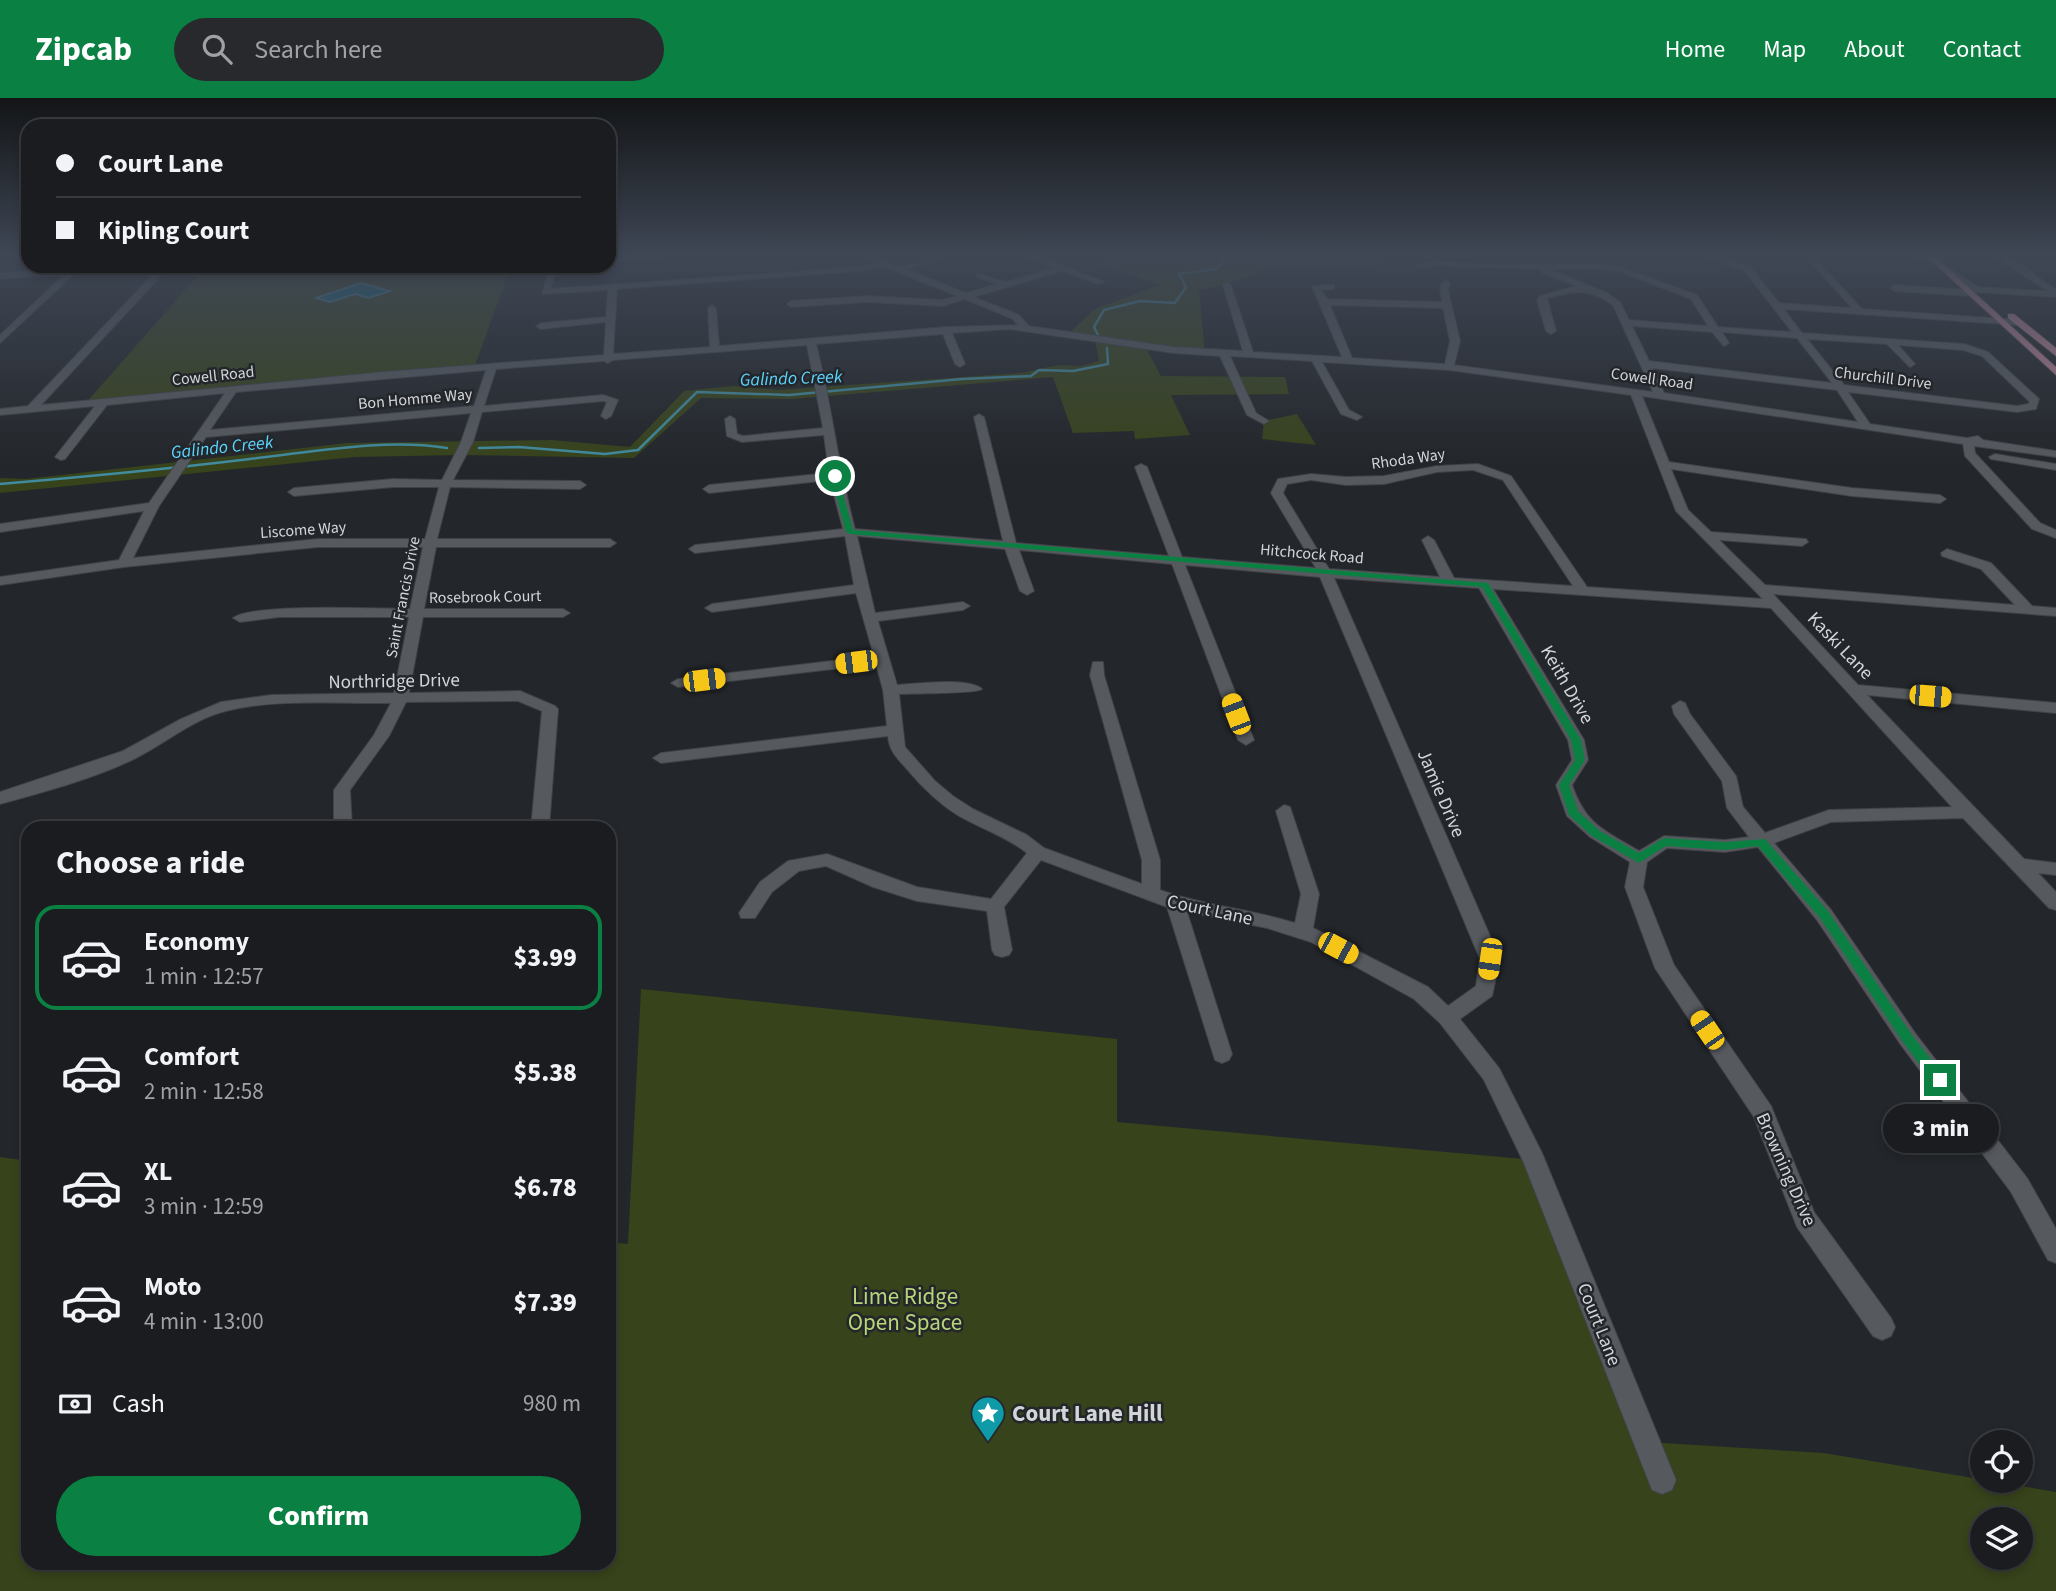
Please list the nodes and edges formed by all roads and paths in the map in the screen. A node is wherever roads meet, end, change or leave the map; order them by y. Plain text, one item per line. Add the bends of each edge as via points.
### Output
1 (16, 325) edge
2 (110, 325) edge
3 (554, 325) edge
4 (610, 325) edge
5 (713, 325) edge
6 (1023, 325) edge
7 (1240, 325) edge
8 (1333, 325) edge
9 (1451, 325) edge
10 (1549, 325) edge
11 (1629, 325) edge
12 (1656, 325) edge
13 (1711, 325) edge
14 (1792, 325) edge
15 (2004, 325) edge
16 (2021, 325) edge
17 (541, 326) dead end
18 (1026, 328) junction
19 (1713, 328) junction
20 (946, 331) junction
21 (1551, 331) dead end
22 (1799, 334) junction
23 (0, 340) edge
24 (1888, 340) junction
25 (811, 343) junction
26 (1724, 343) dead end
27 (715, 349) junction
28 (2056, 353) edge
29 (1224, 354) junction
30 (1249, 354) junction
31 (608, 358) junction
32 (1318, 358) junction
33 (1348, 360) junction
34 (1647, 363) junction
35 (960, 364) dead end
36 (1910, 364) dead end
37 (1449, 367) junction
38 (492, 369) junction
39 (2056, 372) edge
40 (1840, 387) junction
41 (232, 391) junction
42 (1635, 391) junction
43 (1660, 395) junction
44 (103, 403) junction
45 (479, 408) junction
46 (30, 409) junction
47 (0, 412) edge
48 (606, 416) dead end
49 (979, 417) dead end
50 (1357, 417) dead end
51 (730, 419) dead end
52 (1264, 421) dead end
53 (1865, 424) junction
54 (830, 431) junction
55 (203, 434) junction
56 (1981, 448) junction
57 (2056, 448) edge
58 (2056, 454) edge
59 (61, 457) dead end
60 (1665, 465) junction
61 (1141, 467) dead end
62 (2056, 467) edge
63 (835, 476) junction
64 (445, 485) junction
65 (580, 485) dead end
66 (709, 489) dead end
67 (294, 492) dead end
68 (1940, 499) dead end
69 (153, 506) junction
70 (0, 528) edge
71 (850, 532) junction
72 (2056, 534) edge
73 (1708, 536) junction
74 (1428, 540) dead end
75 (1802, 542) dead end
76 (430, 543) junction
77 (610, 543) dead end
78 (1011, 547) junction
79 (695, 549) dead end
80 (1947, 553) dead end
81 (1176, 559) junction
82 (124, 564) junction
83 (1325, 573) junction
84 (0, 581) edge
85 (1449, 581) junction
86 (1485, 584) junction
87 (861, 589) junction
88 (1761, 589) junction
89 (1027, 591) dead end
90 (1583, 591) junction
91 (1772, 604) junction
92 (963, 606) dead end
93 (712, 608) dead end
94 (2028, 610) junction
95 (563, 612) dead end
96 (2056, 612) edge
97 (417, 614) junction
98 (240, 618) dead end
99 (872, 618) junction
100 (881, 659) junction
101 (1098, 666) dead end
102 (678, 683) dead end
103 (974, 689) dead end
104 (1854, 689) junction
105 (891, 690) junction
106 (400, 699) junction
107 (1680, 706) dead end
108 (2056, 708) edge
109 (893, 730) junction
110 (1246, 740) dead end
111 (661, 758) dead end
112 (0, 798) edge
113 (1284, 811) dead end
114 (1967, 813) junction
115 (339, 821) edge
116 (541, 821) edge
117 (1761, 841) junction
118 (1038, 852) junction
119 (1639, 859) junction
120 (2017, 865) junction
121 (2056, 869) edge
122 (1151, 895) junction
123 (1175, 903) junction
124 (2056, 903) edge
125 (995, 905) junction
126 (748, 913) dead end
127 (1303, 932) junction
128 (1002, 950) dead end
129 (1447, 1017) junction
130 (1222, 1054) dead end
131 (2056, 1252) edge
132 (1882, 1327) dead end
133 (1662, 1480) dead end

1 - 23 street
2 - 46 street
3 - 17 street
4 - 31 street
5 - 27 street
6 - 18 street
7 - 30 street
8 - 33 street
9 - 37 street via 1455,341
10 - 21 street
11 - 34 street
12 - 19 street
13 - 19 street
14 - 22 street
15 - 39 main road
16 - 28 main road
18 - 20 street, Cowell Road
18 - 29 street, Cowell Road via 1145,348
19 - 22 street
19 - 26 street
20 - 25 street, Cowell Road
20 - 35 street
22 - 24 street
22 - 40 street
24 - 36 street
24 - 40 street, Churchill Drive via 1973,349 2035,401 2032,407 2017,409
25 - 27 street, Cowell Road
25 - 54 street, Court Lane
27 - 31 street, Cowell Road
29 - 30 street, Cowell Road
29 - 52 street via 1252,415
30 - 32 street, Cowell Road
31 - 38 street, Cowell Road
32 - 33 street, Cowell Road
32 - 50 street via 1345,412
33 - 37 street, Cowell Road
34 - 40 street, Churchill Drive
34 - 43 street
37 - 42 street, Cowell Road
38 - 41 street, Cowell Road
38 - 45 street, Saint Francis Drive
40 - 53 street
41 - 44 street, Cowell Road
41 - 55 street
42 - 43 street, Cowell Road
42 - 60 street, Kaski Lane
43 - 53 street, Cowell Road
44 - 46 street, Cowell Road
44 - 59 street
45 - 48 street, Bon Homme Way via 603,398 613,400
45 - 55 street, Bon Homme Way
45 - 64 street, Saint Francis Drive
46 - 47 street, Cowell Road
49 - 78 street
51 - 54 street via 732,436 742,439
53 - 56 street, Cowell Road
54 - 63 street, Court Lane
55 - 69 street
56 - 57 street, Cowell Road
56 - 58 street, Cowell Road
56 - 62 street
56 - 72 street via 2036,526
60 - 68 street via 1852,492
60 - 73 street, Kaski Lane via 1682,511
61 - 81 street
63 - 66 street
63 - 71 street, Court Lane
64 - 65 street
64 - 67 street via 393,483
64 - 76 street, Saint Francis Drive
69 - 70 street
69 - 82 street
71 - 78 street, Hitchcock Road
71 - 79 street, Hitchcock Road
71 - 87 street, Court Lane
73 - 75 street
73 - 88 street, Kaski Lane
74 - 85 street
76 - 77 street, Liscome Way
76 - 82 street, Liscome Way via 318,543
76 - 97 street, Saint Francis Drive
78 - 81 street, Hitchcock Road
78 - 89 street
80 - 94 street via 1986,566
81 - 83 street, Hitchcock Road
81 - 110 street
82 - 84 street, Liscome Way
83 - 85 street, Hitchcock Road
83 - 90 street, Rhoda Way via 1277,493 1282,481 1311,477 1384,480 1475,466 1507,478
83 - 129 street, Jamie Drive via 1490,959 1485,990
85 - 86 street, Hitchcock Road
86 - 90 street, Hitchcock Road
86 - 119 street, Keith Drive via 1576,740 1580,760 1564,785 1573,812 1596,833
87 - 93 street
87 - 99 street, Court Lane
88 - 91 street, Kaski Lane
88 - 94 street
90 - 91 street, Hitchcock Road
91 - 104 street, Kaski Lane
92 - 99 street
94 - 96 street
95 - 97 street, Rosebrook Court
97 - 98 street, Rosebrook Court via 279,613
97 - 106 street, Saint Francis Drive
99 - 100 street, Court Lane
100 - 102 street
100 - 105 street, Court Lane
101 - 122 street via 1097,676 1152,860
103 - 105 street
104 - 108 street
104 - 114 street, Kaski Lane
105 - 109 street, Court Lane
106 - 112 street, Northridge Drive via 271,701 221,707 128,755
106 - 115 street, Saint Francis Drive via 381,736 342,790
106 - 116 street, Northridge Drive via 520,696 550,709
107 - 117 street via 1730,780 1735,808
109 - 111 street
109 - 118 street, Court Lane via 897,748 929,785 967,813
113 - 127 street via 1310,894
114 - 117 street via 1829,816
114 - 120 street, Kaski Lane
117 - 119 street via 1725,846 1664,842
117 - 131 street via 1824,915 1908,1039 2020,1185
118 - 122 street, Court Lane
118 - 125 street
119 - 132 street, Browning Drive via 1634,887 1665,968 1763,1113 1805,1219
120 - 121 street
120 - 124 street, Kaski Lane
122 - 123 street, Court Lane
123 - 127 street, Court Lane
123 - 130 street
125 - 126 street via 917,894 827,860 794,865 766,887
125 - 128 street
127 - 129 street, Court Lane via 1410,987
129 - 133 street, Court Lane via 1492,1074 1534,1160

